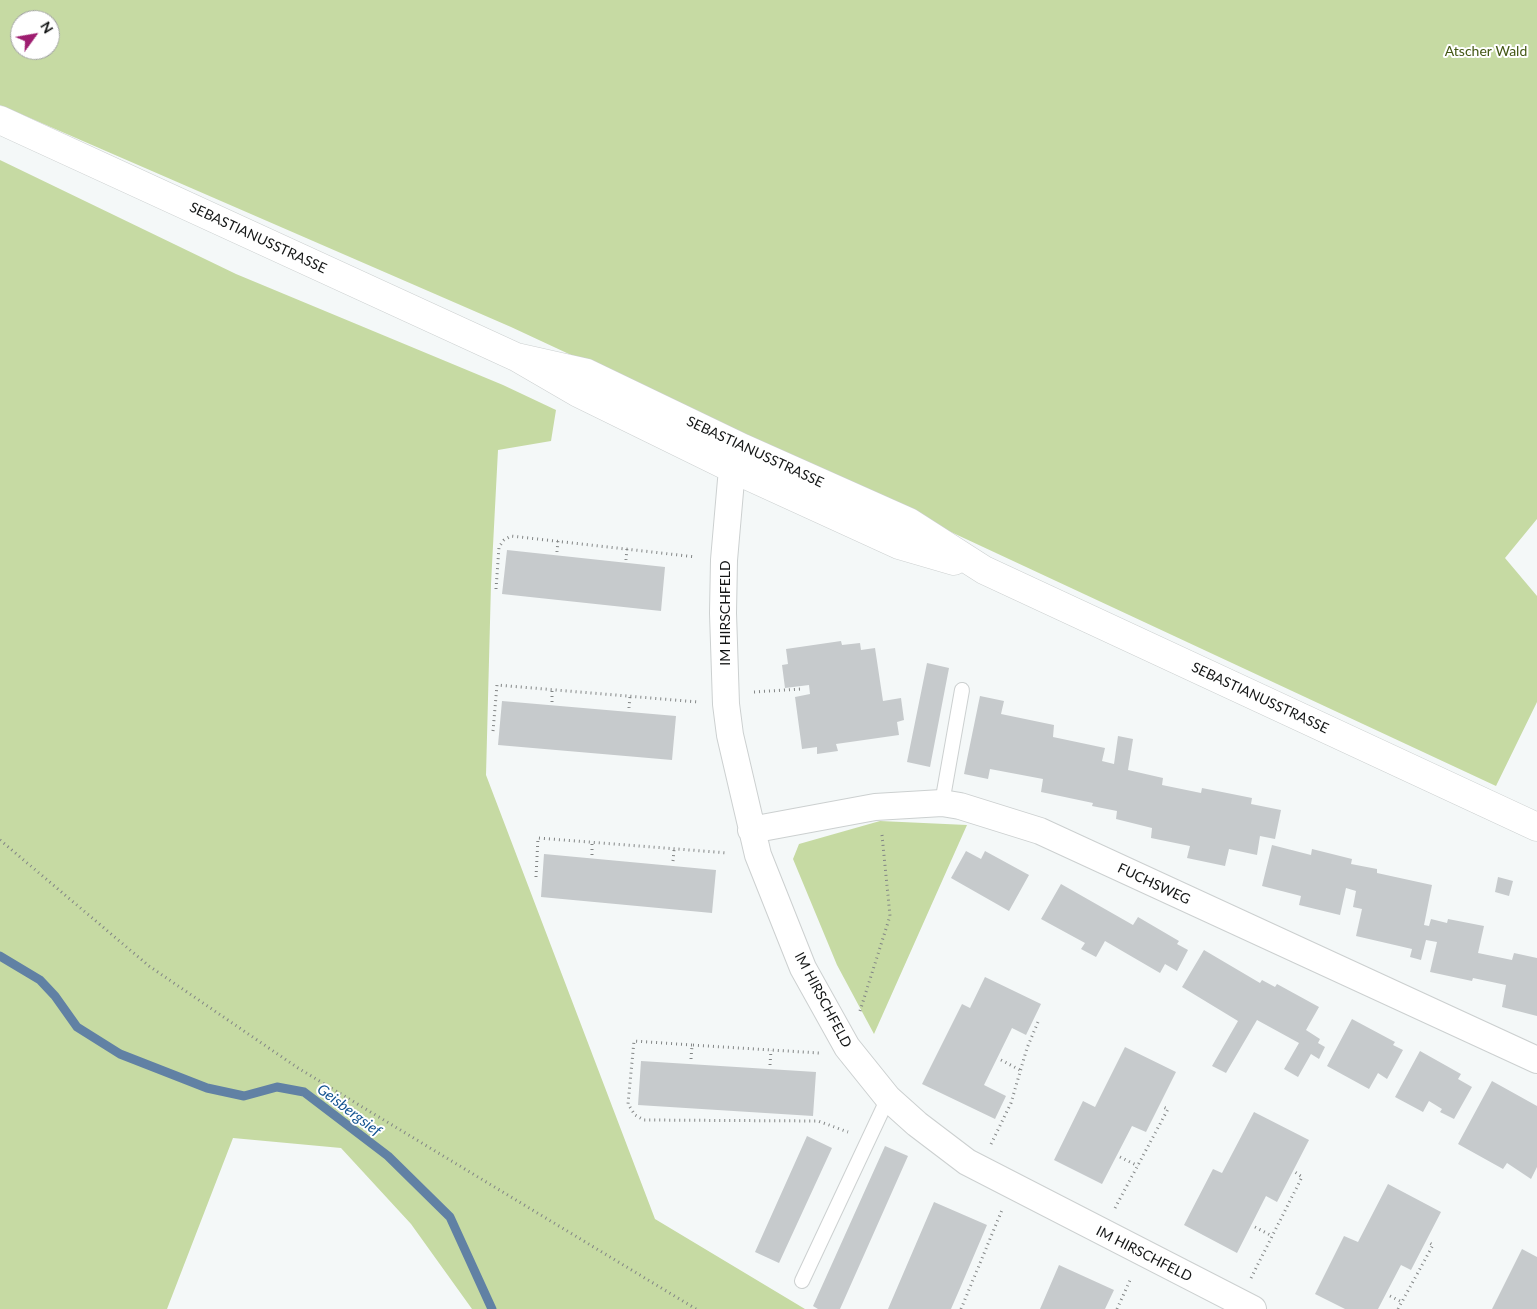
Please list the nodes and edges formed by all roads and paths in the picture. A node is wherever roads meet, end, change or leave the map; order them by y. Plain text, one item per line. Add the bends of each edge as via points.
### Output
1 (0, 120) edge
2 (739, 459) junction
3 (558, 540) junction
4 (627, 548) junction
5 (557, 552) dead end
6 (626, 560) dead end
7 (724, 560) junction
8 (496, 589) dead end
9 (801, 689) dead end
10 (552, 690) junction
11 (962, 690) dead end
12 (630, 696) junction
13 (726, 699) junction
14 (552, 702) dead end
15 (629, 708) dead end
16 (493, 731) dead end
17 (942, 803) junction
18 (875, 807) junction
19 (1537, 827) edge
20 (0, 840) edge
21 (592, 843) junction
22 (755, 843) junction
23 (674, 850) junction
24 (592, 855) dead end
25 (673, 862) dead end
26 (536, 876) dead end
27 (1038, 1022) dead end
28 (692, 1045) junction
29 (848, 1047) junction
30 (771, 1050) junction
31 (691, 1059) dead end
32 (1001, 1060) dead end
33 (1537, 1060) edge
34 (770, 1065) dead end
35 (1020, 1070) junction
36 (888, 1098) junction
37 (1163, 1107) dead end
38 (868, 1140) junction
39 (1120, 1157) dead end
40 (1138, 1166) junction
41 (980, 1169) junction
42 (1295, 1172) dead end
43 (1012, 1186) junction
44 (1254, 1227) dead end
45 (1102, 1233) junction
46 (1272, 1236) junction
47 (1428, 1242) dead end
48 (1143, 1253) junction
49 (975, 1258) dead end
50 (981, 1261) junction
51 (802, 1281) dead end
52 (1390, 1296) dead end
53 (1402, 1302) junction
54 (1246, 1305) edge
55 (696, 1309) edge
56 (960, 1309) edge
57 (1117, 1309) edge
58 (1398, 1309) edge

1 - 2 main road, SEBASTIANUSSTRASSE via 516,357 587,374
2 - 7 street, IM HIRSCHFELD via 731,480
2 - 19 main road, SEBASTIANUSSTRASSE via 909,522 984,570
3 - 4 path
3 - 5 path
3 - 8 path via 511,536 504,540 499,547
4 - 6 path
4 - 7 path
7 - 13 street, IM HIRSCHFELD
9 - 13 path
10 - 12 path
10 - 14 path
10 - 16 path via 498,685
11 - 17 lane
12 - 13 path
12 - 15 path
13 - 22 street, IM HIRSCHFELD via 736,766
17 - 18 street, FUCHSWEG
17 - 33 street, FUCHSWEG via 1040,831
18 - 22 street, FUCHSWEG
18 - 29 path via 880,820 890,916
20 - 55 path via 149,966 298,1068
21 - 23 path
21 - 24 path
21 - 26 path via 538,838
22 - 23 path
22 - 29 street, IM HIRSCHFELD via 803,968
23 - 25 path
27 - 35 path
28 - 30 path
28 - 31 path
28 - 38 path via 634,1041 628,1104 635,1115 644,1120 818,1121
29 - 30 path via 837,1055
29 - 36 street, IM HIRSCHFELD
30 - 34 path
32 - 35 path
35 - 41 path via 1011,1103
36 - 38 lane
36 - 41 street, IM HIRSCHFELD via 942,1144
37 - 40 path via 1168,1109
38 - 51 lane
39 - 40 path
40 - 45 path
41 - 43 street, IM HIRSCHFELD
42 - 46 path via 1302,1176
43 - 45 street, IM HIRSCHFELD
43 - 50 path
44 - 46 path
45 - 48 street, IM HIRSCHFELD
46 - 54 path
47 - 53 path via 1433,1245
48 - 54 street, IM HIRSCHFELD
48 - 57 path
49 - 50 path
50 - 56 path
52 - 53 path
53 - 58 path

